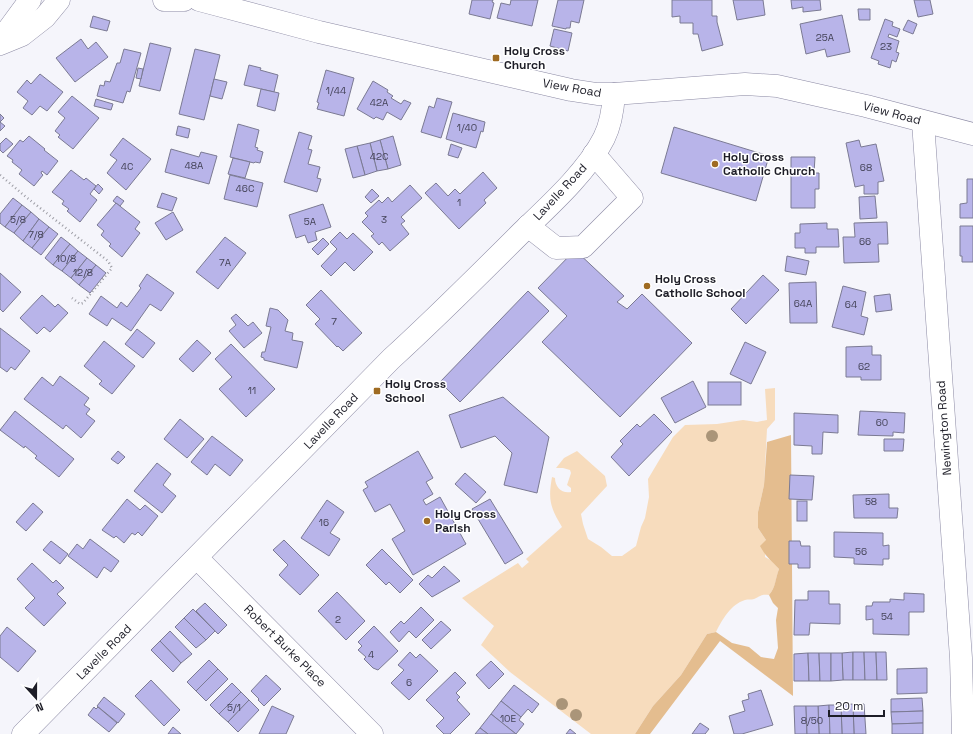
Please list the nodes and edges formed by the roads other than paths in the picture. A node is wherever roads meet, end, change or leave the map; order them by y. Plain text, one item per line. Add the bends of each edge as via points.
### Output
1 (30, 0) edge
2 (58, 0) edge
3 (164, 0) edge
4 (184, 0) edge
5 (199, 0) edge
6 (0, 41) edge
7 (0, 44) edge
8 (614, 94) junction
9 (922, 122) junction
10 (973, 134) edge
11 (594, 154) junction
12 (528, 226) junction
13 (197, 558) junction
14 (23, 734) edge
15 (372, 734) edge
16 (963, 734) edge

1 - 6 street
2 - 7 street via 45,17 22,35
3 - 4 street
5 - 8 street, View Road via 319,32 548,85 597,94
8 - 9 street, View Road via 756,84 794,89
8 - 11 street, Lavelle Road via 610,125
9 - 10 street, View Road
9 - 16 street, Newington Road via 961,658
11 - 12 street, Lavelle Road via 584,168
11 - 12 street via 632,198 583,247 556,248
12 - 13 street, Lavelle Road via 432,322 391,359
13 - 14 street, Lavelle Road
13 - 15 street, Robert Burke Place

